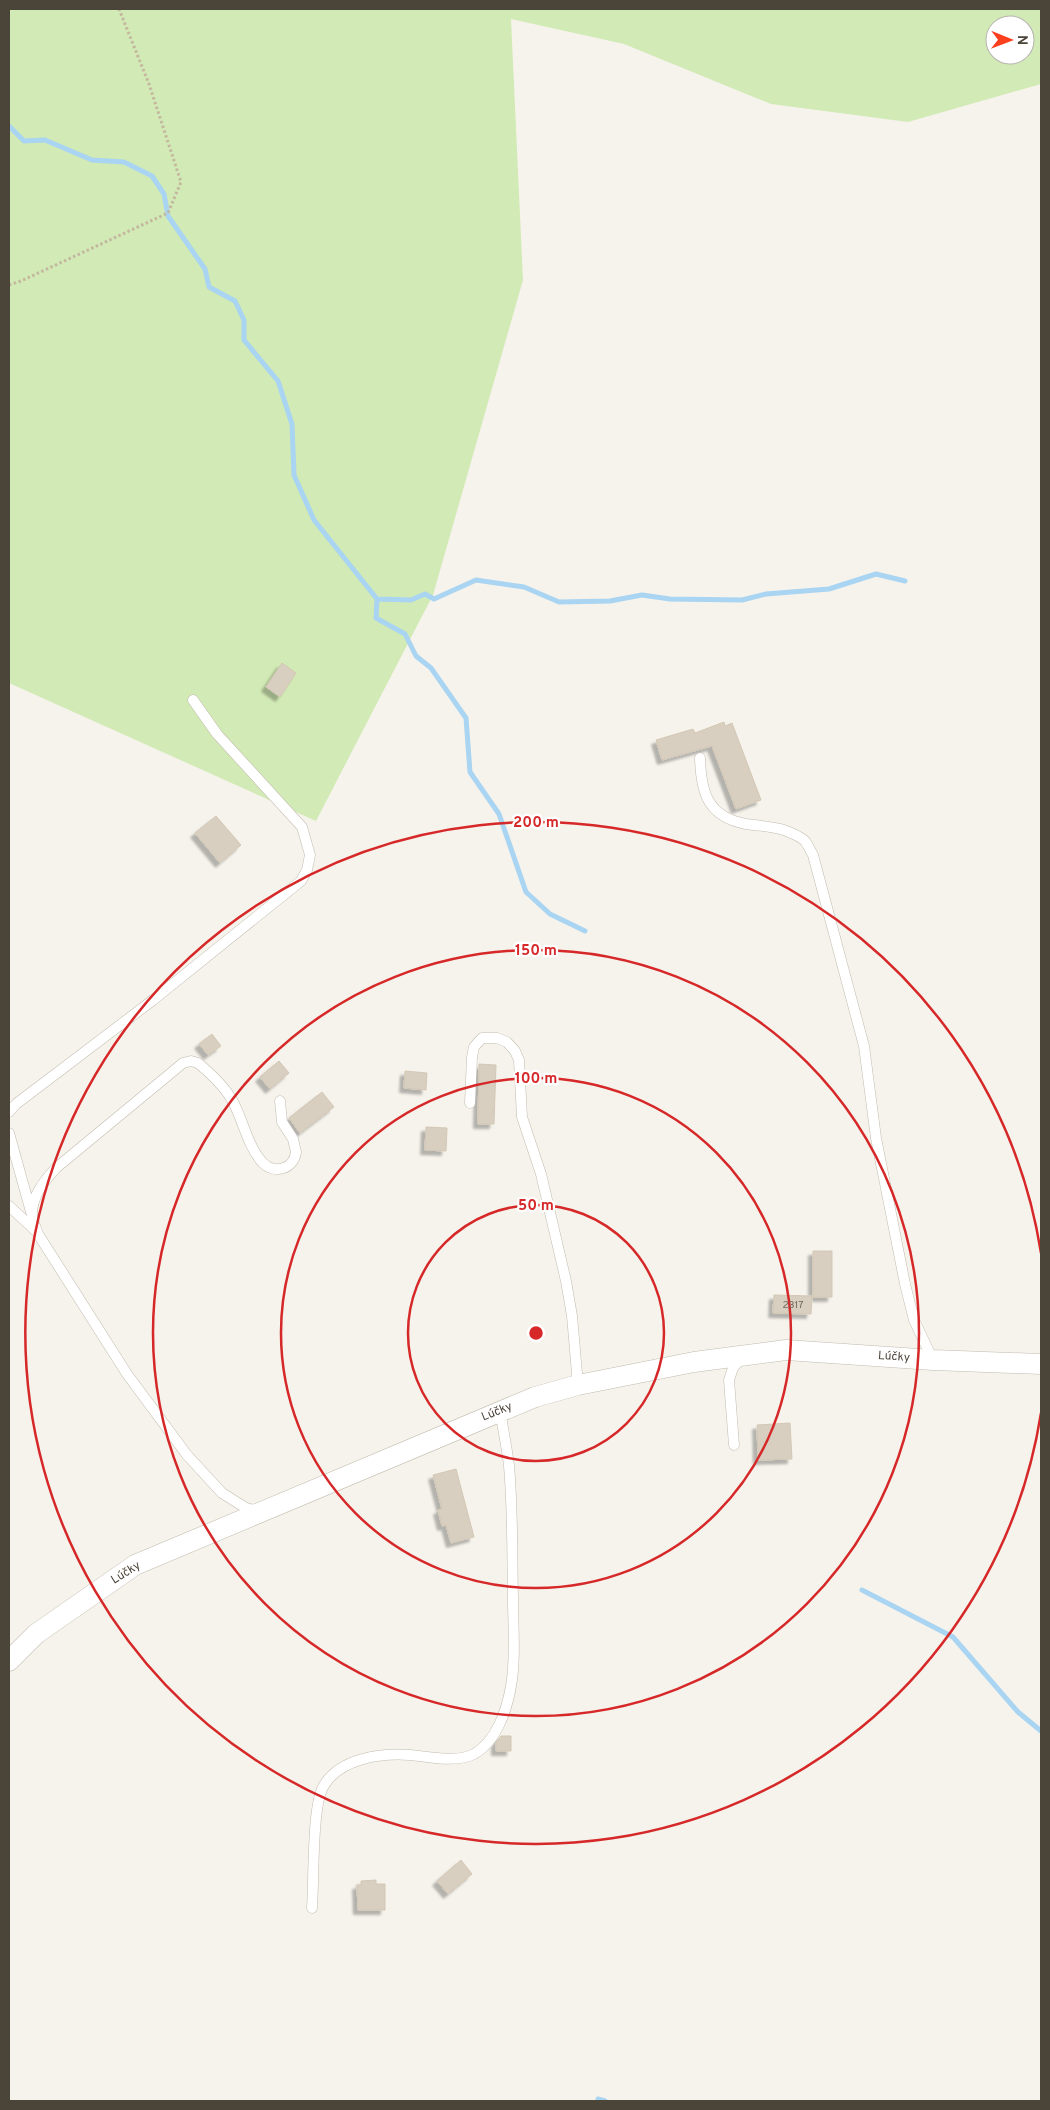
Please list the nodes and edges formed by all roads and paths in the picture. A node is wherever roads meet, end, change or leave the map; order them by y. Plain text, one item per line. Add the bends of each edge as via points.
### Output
1 (119, 9) edge
2 (9, 285) edge
3 (193, 700) dead end
4 (700, 758) dead end
5 (280, 1101) dead end
6 (470, 1103) dead end
7 (9, 1112) edge
8 (9, 1133) edge
9 (9, 1206) edge
10 (32, 1216) junction
11 (38, 1234) junction
12 (744, 1354) junction
13 (933, 1360) junction
14 (1041, 1364) edge
15 (578, 1385) junction
16 (500, 1410) junction
17 (734, 1445) dead end
18 (259, 1512) junction
19 (9, 1661) edge
20 (312, 1908) dead end

1 - 2 path via 181,182 168,213
3 - 7 lane via 217,734 302,827 310,855 307,870 300,881 202,961
4 - 13 lane via 700,776 714,810 726,819 791,833 804,840 813,855 864,1046 876,1138 905,1284 914,1320
5 - 10 lane via 282,1122 293,1139 296,1152 290,1165 275,1169 262,1161 252,1146 231,1098 198,1063 183,1063 56,1168 39,1190
6 - 15 lane via 474,1047 482,1038 507,1042 519,1060 522,1118 540,1174 566,1281
8 - 10 lane
9 - 11 lane
10 - 11 lane
11 - 18 lane via 127,1374 187,1455 222,1493
12 - 13 street, Lúčky via 786,1350
12 - 15 street, Lúčky
12 - 17 lane via 733,1368 729,1380
13 - 14 street, Lúčky
15 - 16 street, Lúčky
16 - 18 street, Lúčky
16 - 20 lane via 509,1464 512,1517 514,1650 512,1684 506,1707 497,1729 474,1754 458,1758 396,1754 372,1756 349,1764 332,1776 322,1788 317,1814
18 - 19 street, Lúčky via 136,1565 36,1634

